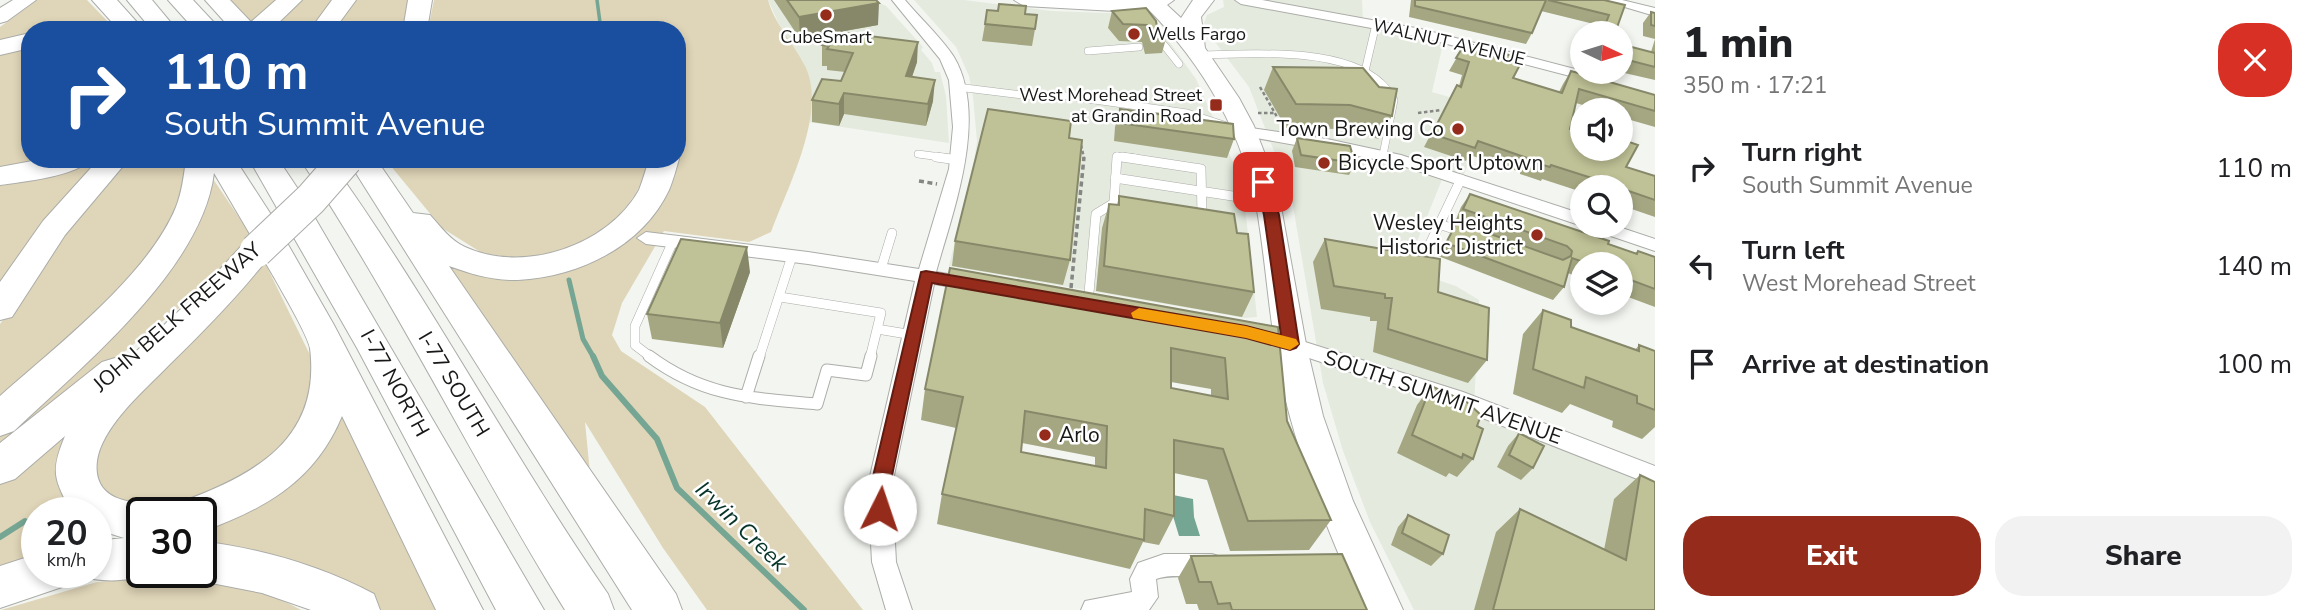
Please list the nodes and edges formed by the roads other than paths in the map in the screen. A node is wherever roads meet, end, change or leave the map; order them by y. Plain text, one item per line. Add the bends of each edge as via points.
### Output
1 (12, 0) edge
2 (26, 0) edge
3 (104, 0) edge
4 (139, 0) edge
5 (180, 0) edge
6 (217, 0) edge
7 (290, 0) edge
8 (344, 0) edge
9 (420, 0) edge
10 (898, 0) edge
11 (1024, 0) edge
12 (1205, 0) edge
13 (1241, 0) edge
14 (1607, 0) edge
15 (1157, 1) edge
16 (0, 9) edge
17 (1655, 12) edge
18 (0, 16) edge
19 (124, 21) edge
20 (157, 21) edge
21 (200, 21) edge
22 (237, 21) edge
23 (266, 21) edge
24 (329, 21) edge
25 (416, 21) edge
26 (1376, 24) junction
27 (21, 42) edge
28 (1157, 46) edge
29 (1139, 47) dead end
30 (0, 48) edge
31 (1088, 51) dead end
32 (1191, 56) junction
33 (1365, 71) junction
34 (1570, 72) edge
35 (957, 87) junction
36 (1251, 122) junction
37 (918, 154) dead end
38 (1383, 155) junction
39 (958, 160) junction
40 (45, 168) edge
41 (107, 168) edge
42 (199, 168) edge
43 (226, 168) edge
44 (269, 168) edge
45 (320, 168) edge
46 (338, 168) edge
47 (367, 168) edge
48 (369, 168) edge
49 (662, 168) edge
50 (0, 176) edge
51 (1115, 178) junction
52 (1461, 179) junction
53 (1202, 192) junction
54 (1269, 202) junction
55 (1114, 203) junction
56 (1138, 207) edge
57 (1186, 215) edge
58 (1570, 216) edge
59 (1439, 224) junction
60 (892, 233) dead end
61 (646, 238) dead end
62 (1478, 238) edge
63 (1633, 238) edge
64 (673, 241) junction
65 (1655, 245) edge
66 (1429, 246) dead end
67 (256, 251) junction
68 (792, 256) junction
69 (881, 269) junction
70 (926, 276) junction
71 (996, 289) edge
72 (1067, 294) edge
73 (780, 297) junction
74 (1088, 304) junction
75 (0, 308) edge
76 (1110, 308) edge
77 (877, 329) junction
78 (913, 335) junction
79 (1275, 340) junction
80 (326, 346) junction
81 (746, 397) junction
82 (0, 420) edge
83 (0, 467) edge
84 (1655, 476) edge
85 (217, 506) edge
86 (126, 519) edge
87 (217, 564) edge
88 (1233, 565) edge
89 (21, 580) edge
90 (0, 587) edge
91 (357, 610) edge
92 (460, 610) edge
93 (522, 610) edge
94 (590, 610) edge
95 (659, 610) edge
96 (899, 610) edge
97 (1094, 610) edge
98 (1383, 610) edge

1 - 16 main road
2 - 18 main road
3 - 19 highway
4 - 20 highway
5 - 21 highway
6 - 22 highway
7 - 23 highway
8 - 24 highway
9 - 25 highway
10 - 35 street via 947,58
11 - 15 main road via 1092,5
12 - 32 main road via 1189,20
13 - 26 street, WALNUT AVENUE
14 - 17 street
15 - 32 main road
26 - 33 lane
26 - 34 street, WALNUT AVENUE
27 - 30 highway
28 - 32 lane
29 - 31 lane
32 - 33 lane via 1293,56
32 - 36 main road
33 - 38 lane via 1383,83 1394,100
35 - 36 lane via 1059,95
35 - 39 street
36 - 38 street
36 - 54 main road
37 - 39 lane
38 - 52 street
39 - 70 street
40 - 50 highway
41 - 75 highway via 54,228
42 - 82 highway via 191,209 158,262
43 - 80 highway via 294,281
44 - 93 highway, I-77 NORTH
45 - 94 highway, I-77 SOUTH
46 - 67 highway, JOHN BELK FREEWAY, bridge
47 - 95 highway
48 - 49 highway via 446,250 463,259 506,268 558,262 607,242 650,197
51 - 53 lane
51 - 53 lane via 1116,156 1121,155 1198,167
51 - 55 lane
52 - 58 street
52 - 59 lane
53 - 54 lane
53 - 57 lane via 1202,215
54 - 79 main road
55 - 56 lane
55 - 74 lane via 1096,214
59 - 62 lane
59 - 66 lane
60 - 69 lane
61 - 64 street
63 - 65 street
64 - 68 street
64 - 81 lane via 635,326 635,345 698,386
67 - 83 highway, JOHN BELK FREEWAY
67 - 86 highway via 107,405 79,449 74,472 81,494 94,508
68 - 69 street
68 - 73 lane
69 - 70 street
70 - 71 street
70 - 78 street
72 - 74 street
73 - 77 lane via 881,313
73 - 81 lane
74 - 76 street
77 - 78 lane
77 - 81 lane via 866,375 827,370 817,404
78 - 96 street via 880,485 884,562
79 - 84 street, SOUTH SUMMIT AVENUE via 1455,398
79 - 98 main road via 1311,435 1345,563
80 - 85 highway via 327,394 310,440 270,478
80 - 92 highway
87 - 91 highway via 276,575
88 - 97 street via 1164,565 1147,571 1145,597 1138,603
89 - 90 highway

